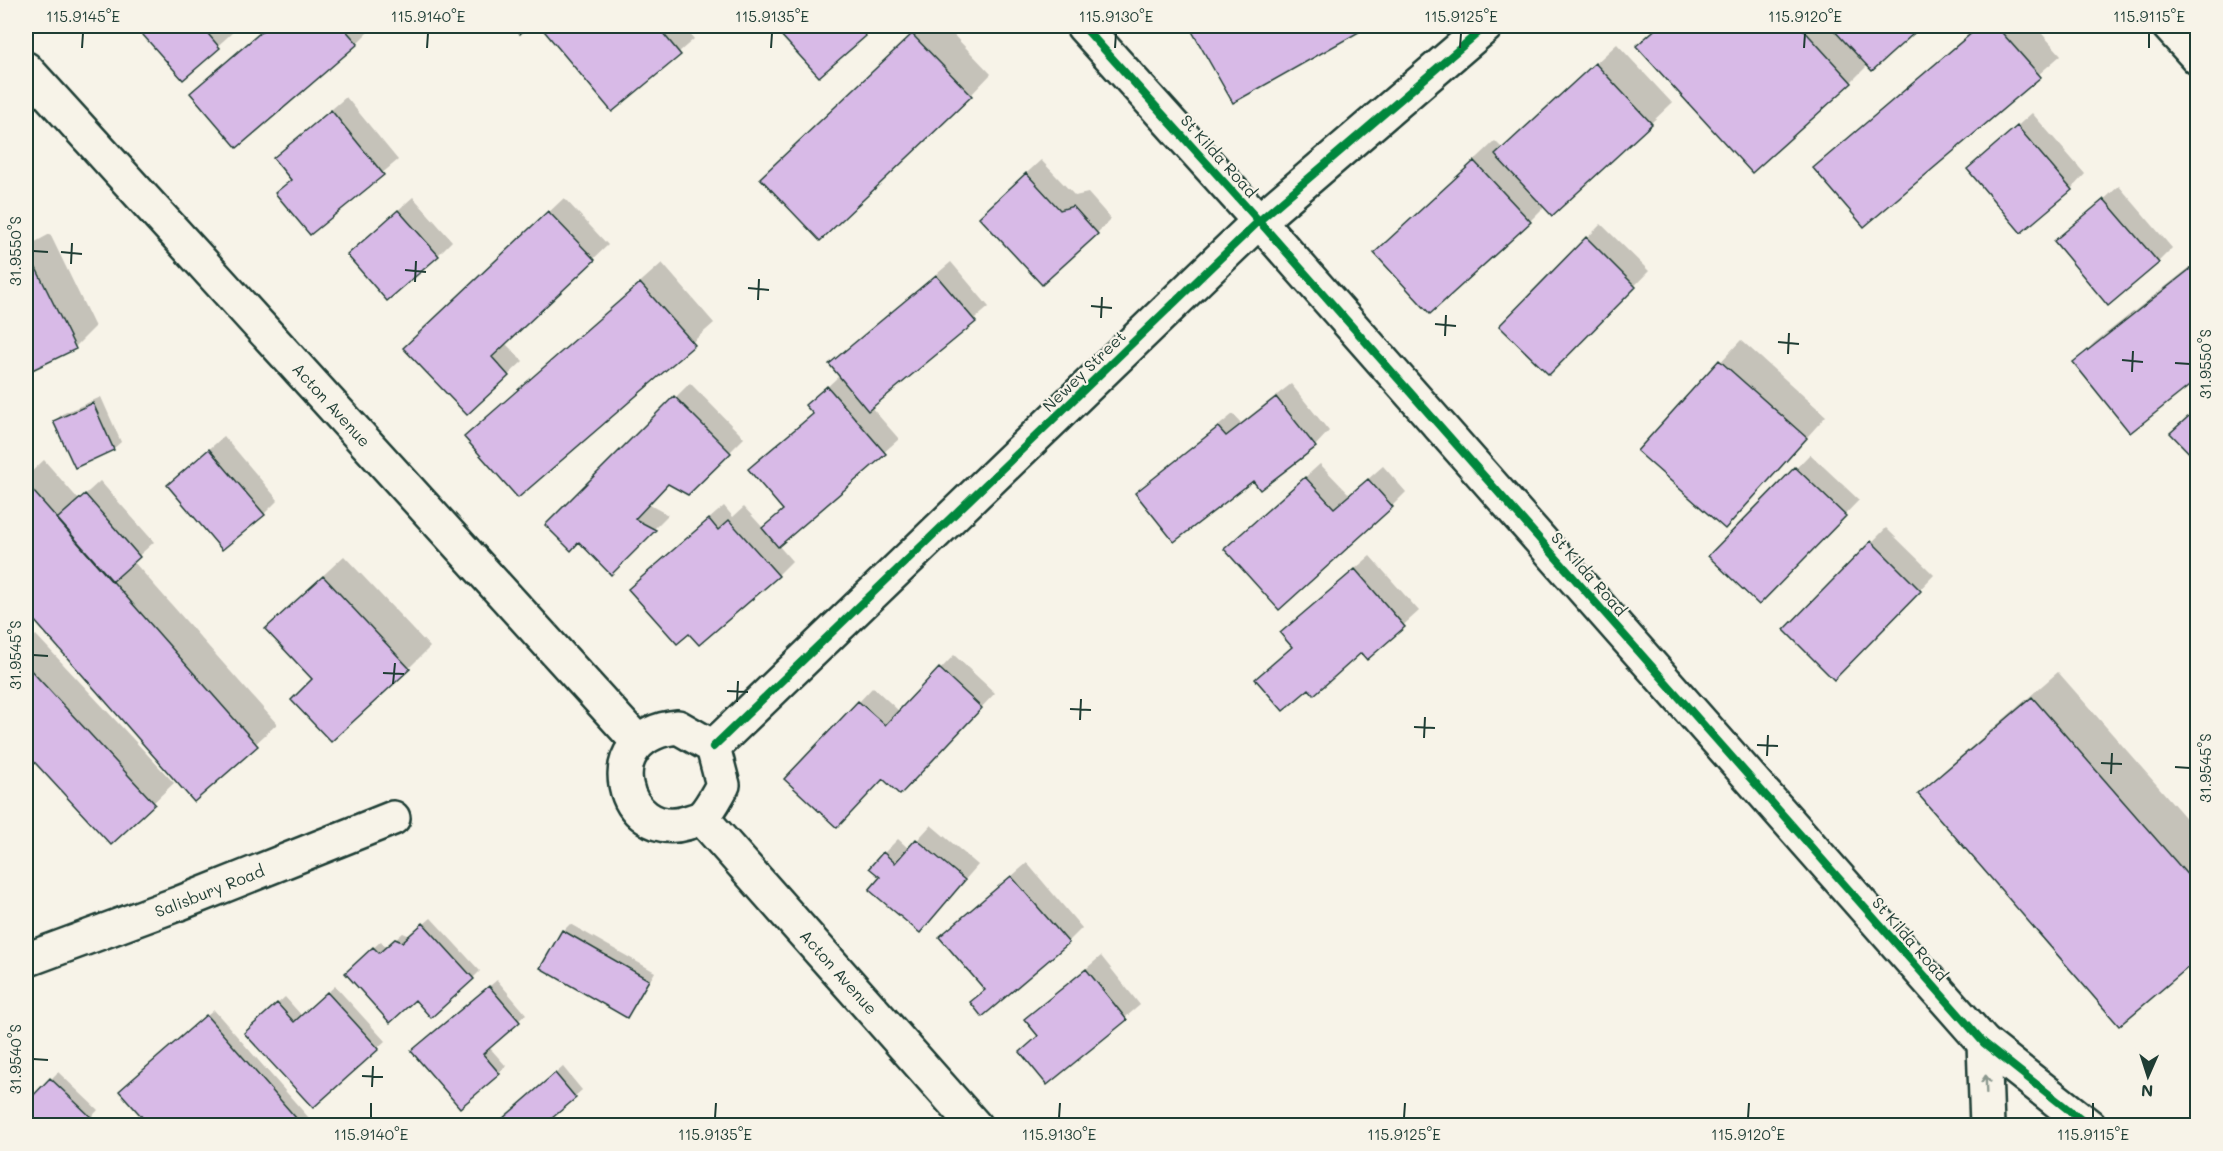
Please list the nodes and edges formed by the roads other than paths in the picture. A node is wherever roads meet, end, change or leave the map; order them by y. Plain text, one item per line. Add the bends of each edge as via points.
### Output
1 (1083, 26) edge
2 (1486, 26) edge
3 (2169, 26) edge
4 (2198, 58) edge
5 (26, 69) edge
6 (1259, 221) junction
7 (638, 742) junction
8 (713, 747) junction
9 (393, 818) dead end
10 (702, 818) junction
11 (26, 960) edge
12 (1984, 1043) junction
13 (975, 1125) edge
14 (1987, 1125) edge
15 (2089, 1125) edge

1 - 6 street, St Kilda Road
2 - 6 street, Newey Street
3 - 4 street
5 - 7 street, Acton Avenue
6 - 8 street, Newey Street
6 - 12 street, St Kilda Road
7 - 8 street via 661,729 678,728
7 - 10 street via 625,765 627,794 643,816 673,827
8 - 10 street via 723,785
9 - 11 street, Salisbury Road
10 - 13 street, Acton Avenue
14 -> 12 street
12 - 15 street, St Kilda Road

